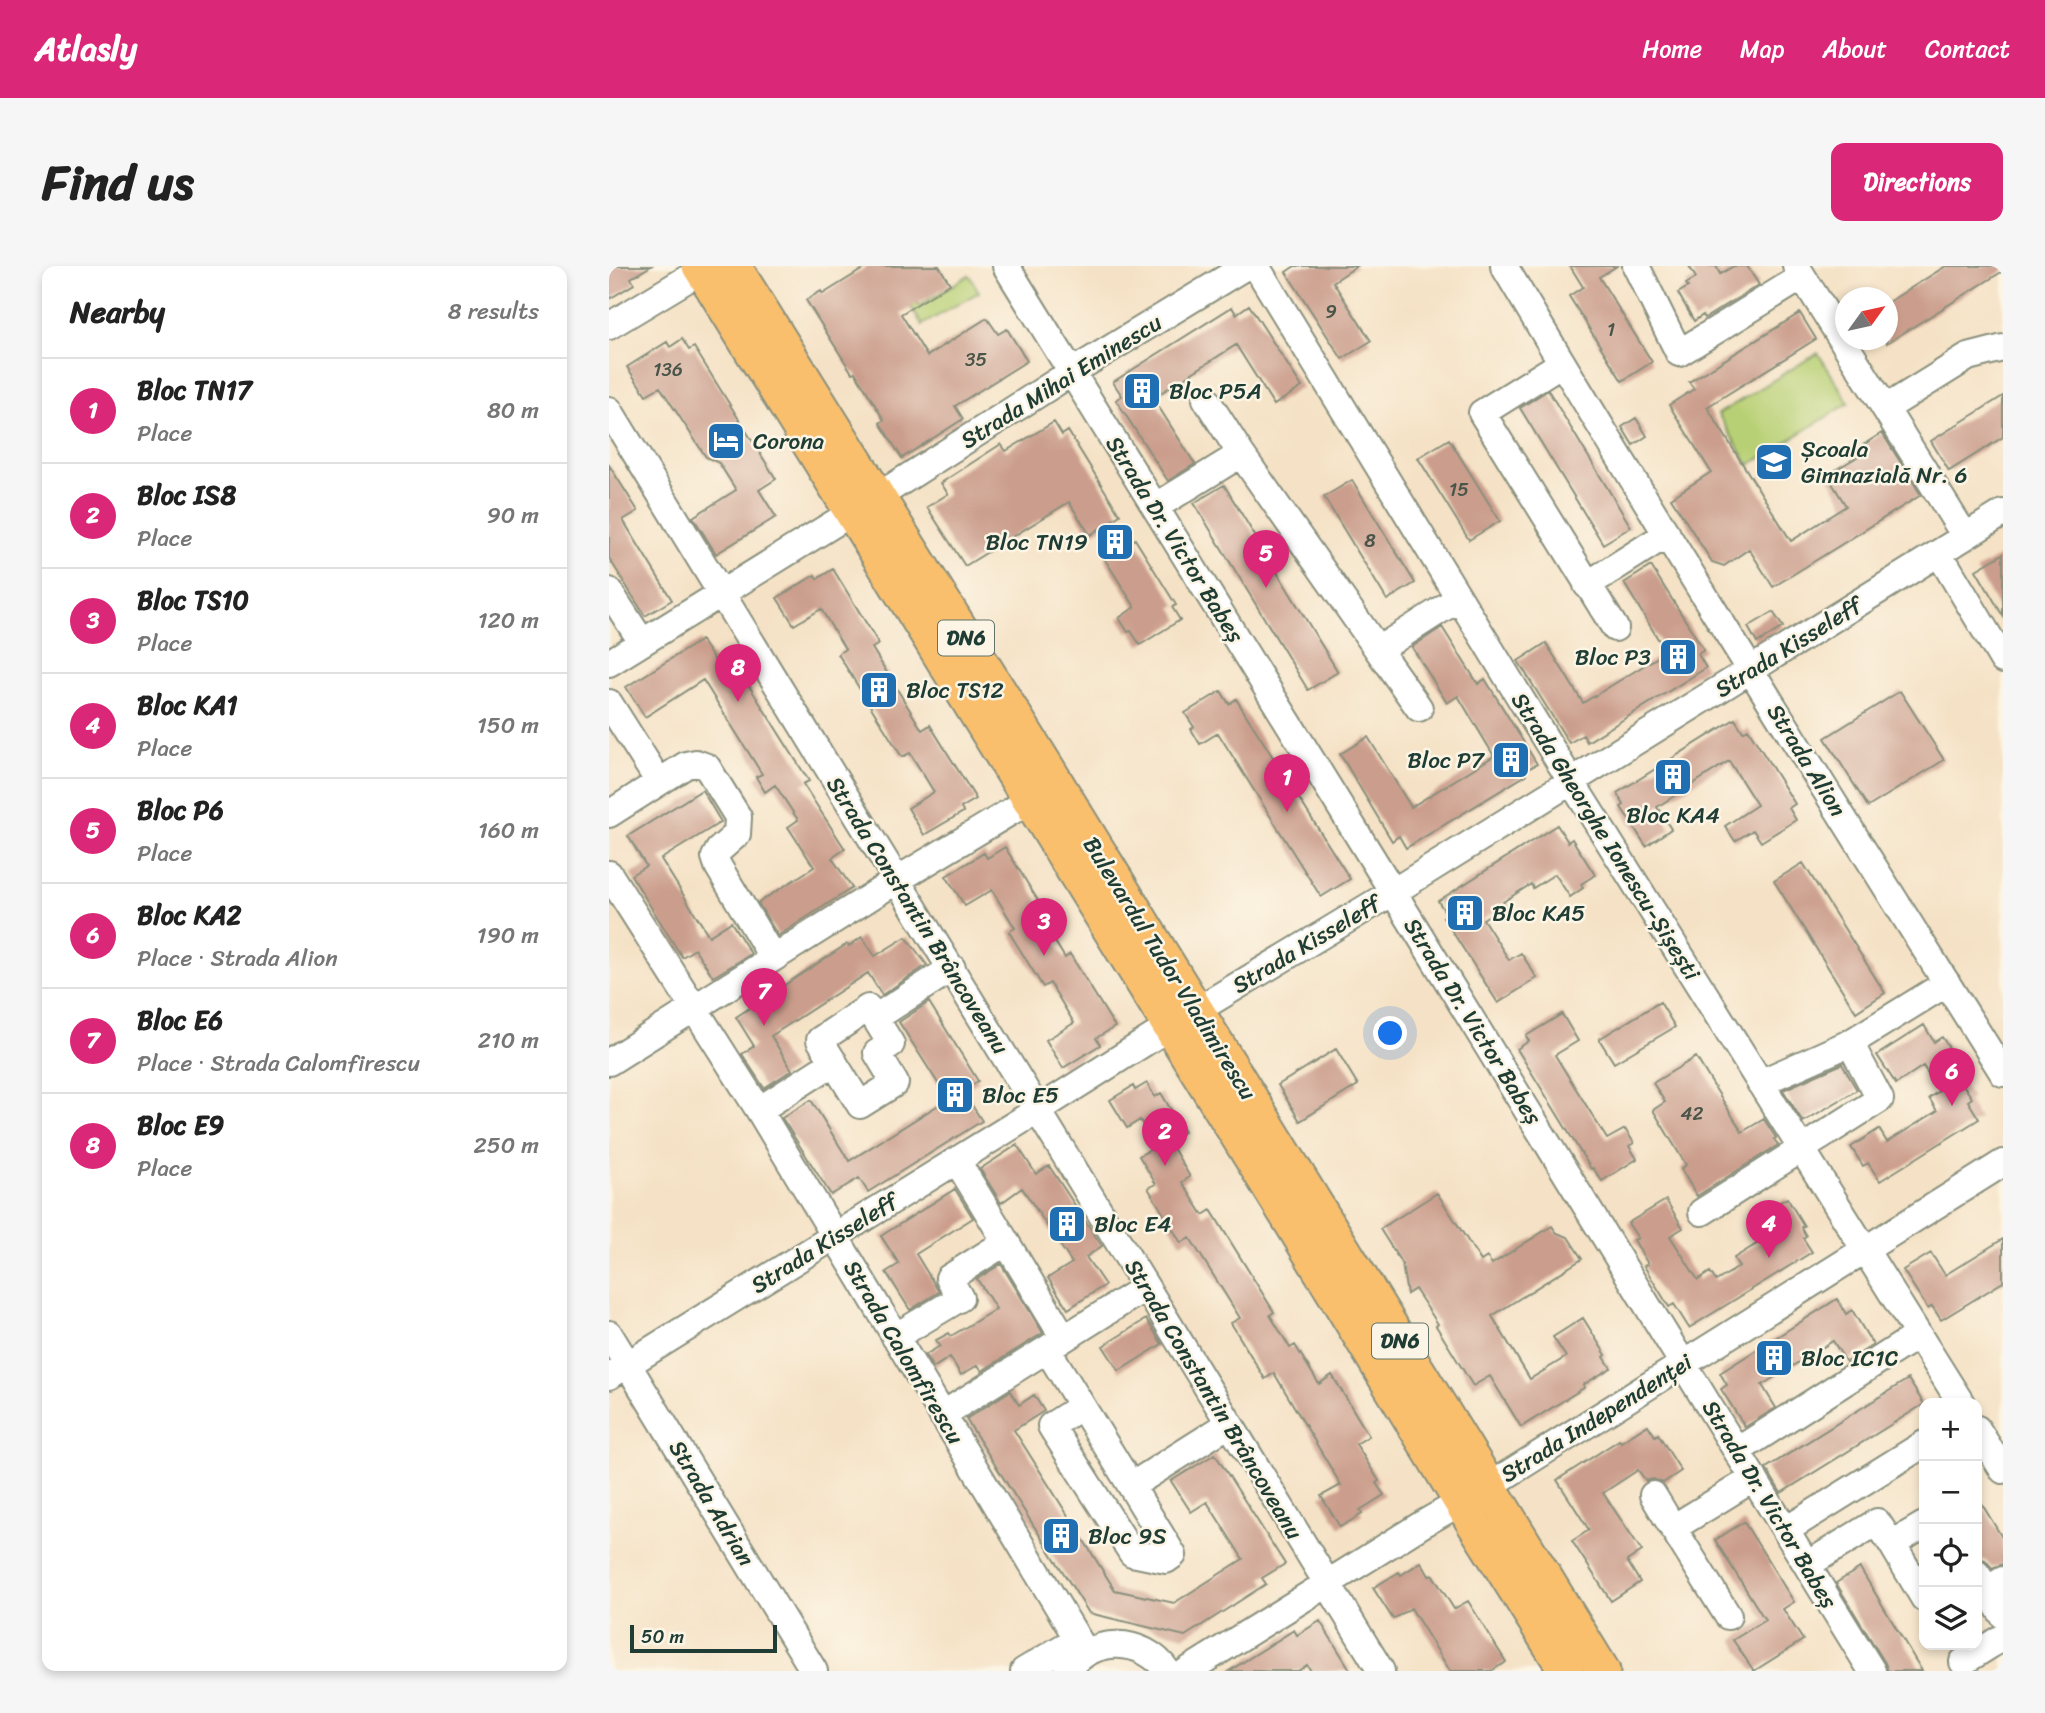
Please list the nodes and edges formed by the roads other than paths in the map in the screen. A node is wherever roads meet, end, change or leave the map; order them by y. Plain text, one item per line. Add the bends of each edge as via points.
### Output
1 (734, 266) edge
2 (1006, 266) edge
3 (1246, 266) edge
4 (1256, 266) edge
5 (1504, 266) edge
6 (1636, 266) edge
7 (701, 268) edge
8 (1799, 271) edge
9 (609, 326) edge
10 (2003, 348) edge
11 (1562, 363) junction
12 (1072, 372) junction
13 (1206, 398) dead end
14 (1886, 408) junction
15 (609, 410) edge
16 (1241, 454) junction
17 (864, 505) junction
18 (1156, 507) junction
19 (2003, 513) edge
20 (1667, 534) junction
21 (1965, 536) junction
22 (1939, 553) junction
23 (1587, 585) junction
24 (609, 591) edge
25 (720, 594) junction
26 (1459, 598) junction
27 (1615, 628) dead end
28 (642, 642) junction
29 (1378, 650) junction
30 (2003, 660) edge
31 (609, 663) edge
32 (1751, 670) junction
33 (609, 703) edge
34 (1419, 708) dead end
35 (1571, 781) junction
36 (659, 782) junction
37 (1030, 800) junction
38 (609, 814) edge
39 (609, 874) edge
40 (897, 880) junction
41 (1393, 891) junction
42 (773, 958) junction
43 (952, 968) junction
44 (1947, 984) junction
45 (694, 1008) junction
46 (875, 1018) junction
47 (1182, 1019) junction
48 (1850, 1043) junction
49 (609, 1062) edge
50 (834, 1062) junction
51 (2003, 1073) edge
52 (1760, 1083) junction
53 (759, 1110) junction
54 (1038, 1111) junction
55 (1801, 1149) junction
56 (957, 1161) junction
57 (2003, 1163) edge
58 (1702, 1212) dead end
59 (834, 1236) junction
60 (1006, 1242) junction
61 (1864, 1250) junction
62 (1146, 1287) junction
63 (609, 1334) edge
64 (1918, 1335) junction
65 (895, 1337) junction
66 (1056, 1343) junction
67 (1683, 1363) junction
68 (618, 1371) edge
69 (1958, 1398) edge
70 (1082, 1406) junction
71 (943, 1415) junction
72 (1229, 1424) junction
73 (1982, 1437) edge
74 (1919, 1447) edge
75 (1737, 1451) junction
76 (2003, 1470) edge
77 (1753, 1478) junction
78 (1131, 1486) junction
79 (1489, 1486) junction
80 (1653, 1495) dead end
81 (1460, 1503) junction
82 (1673, 1528) junction
83 (1919, 1528) edge
84 (1786, 1530) junction
85 (1892, 1545) junction
86 (1807, 1566) junction
87 (1989, 1581) edge
88 (1327, 1583) junction
89 (1919, 1590) edge
90 (2003, 1615) edge
91 (1727, 1616) dead end
92 (2003, 1637) edge
93 (1077, 1654) edge
94 (1957, 1659) edge
95 (814, 1671) edge
96 (1024, 1671) edge
97 (1167, 1671) edge
98 (1187, 1671) edge
99 (1381, 1671) edge
100 (1566, 1671) edge
101 (1603, 1671) edge
102 (1872, 1671) edge

1 - 17 main road, Bulevardul Tudor Vladimirescu / DN6
2 - 12 street, Strada Dr. Victor Babeș
3 - 12 street, Strada Mihai Eminescu
4 - 26 street, Strada Gheorghe Ionescu-Șișești
5 - 11 street, Strada Alion
6 - 8 street via 1679,353
7 - 9 street
7 - 17 main road, Bulevardul Tudor Vladimirescu / DN6
8 - 14 street
10 - 14 street via 1968,357
11 - 20 street, Strada Alion
11 - 23 street via 1482,413
12 - 17 street, Strada Mihai Eminescu
12 - 18 street, Strada Dr. Victor Babeș
13 - 16 street
14 - 21 street
15 - 25 street, Strada Constantin Brâncoveanu
16 - 18 street
16 - 29 street
17 - 25 street, Strada Mihai Eminescu
17 - 37 main road, Bulevardul Tudor Vladimirescu / DN6
17 - 47 main road, Bulevardul Tudor Vladimirescu / DN6
18 - 41 street, Strada Dr. Victor Babeș
19 - 21 street, Strada Kisseleff
20 - 23 street
20 - 32 street, Strada Alion
21 - 22 street, Strada Kisseleff
22 - 30 street
22 - 32 street, Strada Kisseleff
23 - 27 street
24 - 28 street
25 - 28 street, Strada Mihai Eminescu
25 - 40 street, Strada Constantin Brâncoveanu
26 - 29 street
26 - 35 street, Strada Gheorghe Ionescu-Șișești
28 - 31 street, Strada Mihai Eminescu
29 - 34 street
32 - 35 street, Strada Kisseleff
32 - 44 street, Strada Alion
33 - 36 street
35 - 41 street, Strada Kisseleff
35 - 52 street, Strada Gheorghe Ionescu-Șișești
36 - 38 street
36 - 42 street via 686,765 707,767 738,817 737,834 715,857 718,866
37 - 40 street
37 - 47 main road, Bulevardul Tudor Vladimirescu / DN6
39 - 45 street, Strada Calomfirescu
40 - 42 street
40 - 43 street, Strada Constantin Brâncoveanu
41 - 47 street, Strada Kisseleff
41 - 67 street, Strada Dr. Victor Babeș
42 - 45 street
43 - 46 street
43 - 54 street, Strada Constantin Brâncoveanu
44 - 48 street
44 - 51 street, Strada Alion
45 - 49 street
45 - 53 street, Strada Calomfirescu
46 - 50 street via 869,1008 820,1040
46 - 50 street via 891,1044 877,1053 895,1083 860,1105
47 - 54 street, Strada Kisseleff
47 - 79 main road, Bulevardul Tudor Vladimirescu / DN6
47 - 81 main road, Bulevardul Tudor Vladimirescu / DN6 via 1293,1226
48 - 52 street
48 - 55 street via 1880,1099
50 - 53 street
52 - 55 street, Strada Gheorghe Ionescu-Șișești
53 - 59 street, Strada Calomfirescu
54 - 56 street, Strada Kisseleff
54 - 62 street, Strada Constantin Brâncoveanu
55 - 58 street
55 - 61 street, Strada Gheorghe Ionescu-Șișești
56 - 59 street, Strada Kisseleff
56 - 60 street
57 - 61 street, Strada Independenței
59 - 65 street, Strada Calomfirescu
59 - 68 street, Strada Kisseleff
60 - 65 street via 949,1278 960,1298
60 - 66 street
61 - 64 street, Strada Gheorghe Ionescu-Șișești
61 - 67 street, Strada Independenței
62 - 66 street
62 - 72 street, Strada Constantin Brâncoveanu
63 - 68 street, Strada Adrian
64 - 69 street, Strada Gheorghe Ionescu-Șișești
64 - 75 street
65 - 71 street, Strada Calomfirescu
66 - 70 street
66 - 71 street
67 - 75 street, Strada Dr. Victor Babeș
67 - 79 street, Strada Independenței
68 - 95 street, Strada Adrian
70 - 78 street
70 - 78 street via 1051,1426 1132,1553 1166,1560 1173,1555
71 - 93 street, Strada Calomfirescu
72 - 78 street
72 - 88 street, Strada Constantin Brâncoveanu
73 - 76 street
74 - 84 street
75 - 77 street, Strada Dr. Victor Babeș
77 - 82 street
77 - 84 street, Strada Dr. Victor Babeș
79 - 81 street, Strada Independenței
79 - 101 main road, Bulevardul Tudor Vladimirescu / DN6
80 - 82 street
81 - 88 street, Strada Independenței
81 - 100 main road, Bulevardul Tudor Vladimirescu / DN6
82 - 91 street
83 - 85 street
84 - 86 street, Strada Dr. Victor Babeș
85 - 86 street via 1877,1522
85 - 89 street
86 - 102 street, Strada Dr. Victor Babeș
87 - 90 street
88 - 98 street, Strada Independenței
88 - 99 street, Strada Constantin Brâncoveanu
92 - 94 street
93 - 96 street
93 - 97 street via 1125,1644 1145,1650

